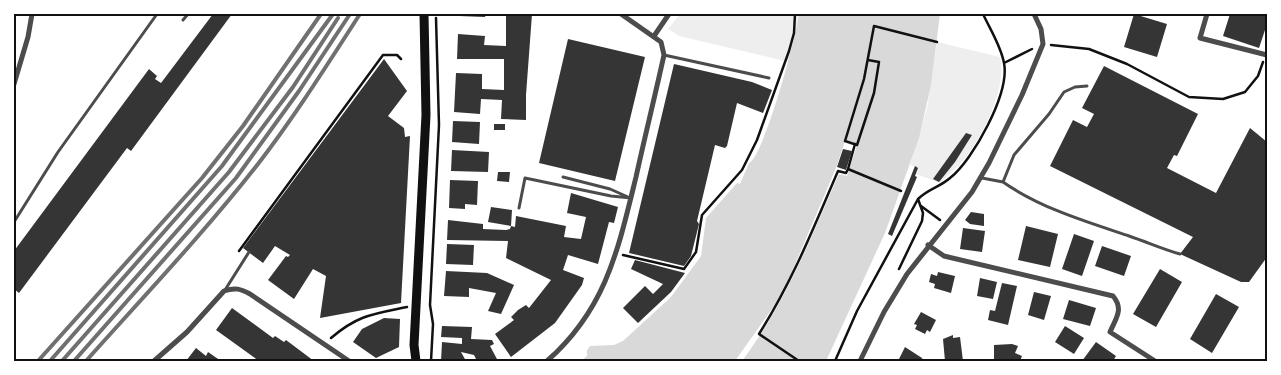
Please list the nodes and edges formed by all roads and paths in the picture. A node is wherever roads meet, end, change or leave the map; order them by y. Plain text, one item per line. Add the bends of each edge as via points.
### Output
1 (32, 14) edge
2 (157, 14) edge
3 (188, 14) edge
4 (424, 14) edge
5 (436, 14) edge
6 (621, 14) edge
7 (669, 14) edge
8 (795, 14) edge
9 (983, 14) edge
10 (1034, 14) edge
11 (1207, 14) edge
12 (182, 20) dead end
13 (654, 36) junction
14 (937, 42) dead end
15 (1042, 44) junction
16 (664, 55) junction
17 (1266, 56) edge
18 (401, 59) dead end
19 (868, 60) junction
20 (1004, 63) junction
21 (769, 78) dead end
22 (14, 84) edge
23 (1087, 86) dead end
24 (855, 144) junction
25 (848, 170) junction
26 (563, 177) dead end
27 (982, 178) junction
28 (1003, 182) junction
29 (901, 191) dead end
30 (631, 198) junction
31 (918, 199) junction
32 (921, 206) junction
33 (519, 208) dead end
34 (938, 218) dead end
35 (14, 222) edge
36 (928, 245) junction
37 (249, 252) dead end
38 (616, 253) junction
39 (1180, 254) dead end
40 (240, 267) junction
41 (899, 287) junction
42 (224, 291) junction
43 (416, 306) junction
44 (324, 344) junction
45 (414, 345) junction
46 (154, 361) edge
47 (350, 361) edge
48 (409, 361) edge
49 (416, 361) edge
50 (431, 361) edge
51 (547, 361) edge
52 (799, 361) edge
53 (835, 361) edge
54 (860, 361) edge
55 (1155, 361) edge

1 - 22 street
2 - 35 lane via 58,152
3 - 12 lane
4 - 43 main road via 426,114
5 - 50 path via 439,125 430,305 433,324
6 - 13 street
7 - 13 street
8 - 38 path via 789,51 757,140 742,170 702,215 696,252 684,269
9 - 20 path
10 - 15 street via 1041,29
11 - 17 street via 1200,38
13 - 16 street via 663,46
14 - 19 path via 874,26
15 - 17 path via 1090,49 1127,64 1189,97 1223,99 1245,92 1258,76
15 - 20 path
15 - 27 street via 1022,95
16 - 21 lane
16 - 30 street
18 - 40 path via 397,55 383,55 241,246 234,261
19 - 24 path via 845,140
19 - 24 path via 879,62 874,93
20 - 31 path via 1000,96 969,157 951,178
23 - 28 lane via 1064,92 1014,155
24 - 25 path
25 - 29 path
25 - 52 path via 846,173 838,171 793,275 758,334
26 - 30 lane
27 - 28 lane
27 - 36 street
28 - 39 lane via 1069,215
30 - 33 lane via 525,178
30 - 38 street
31 - 32 path
31 - 53 path via 862,302
32 - 34 path
32 - 41 path via 922,221 896,275
36 - 41 street
36 - 55 street via 944,256 1113,296 1119,304 1119,312 1110,332
37 - 40 lane
38 - 51 street via 607,281 590,313
40 - 42 lane
41 - 54 street
42 - 44 street via 241,289
42 - 46 street via 187,332
43 - 44 path via 364,316 346,325
43 - 45 main road
44 - 47 street
45 - 48 main road
45 - 49 main road

